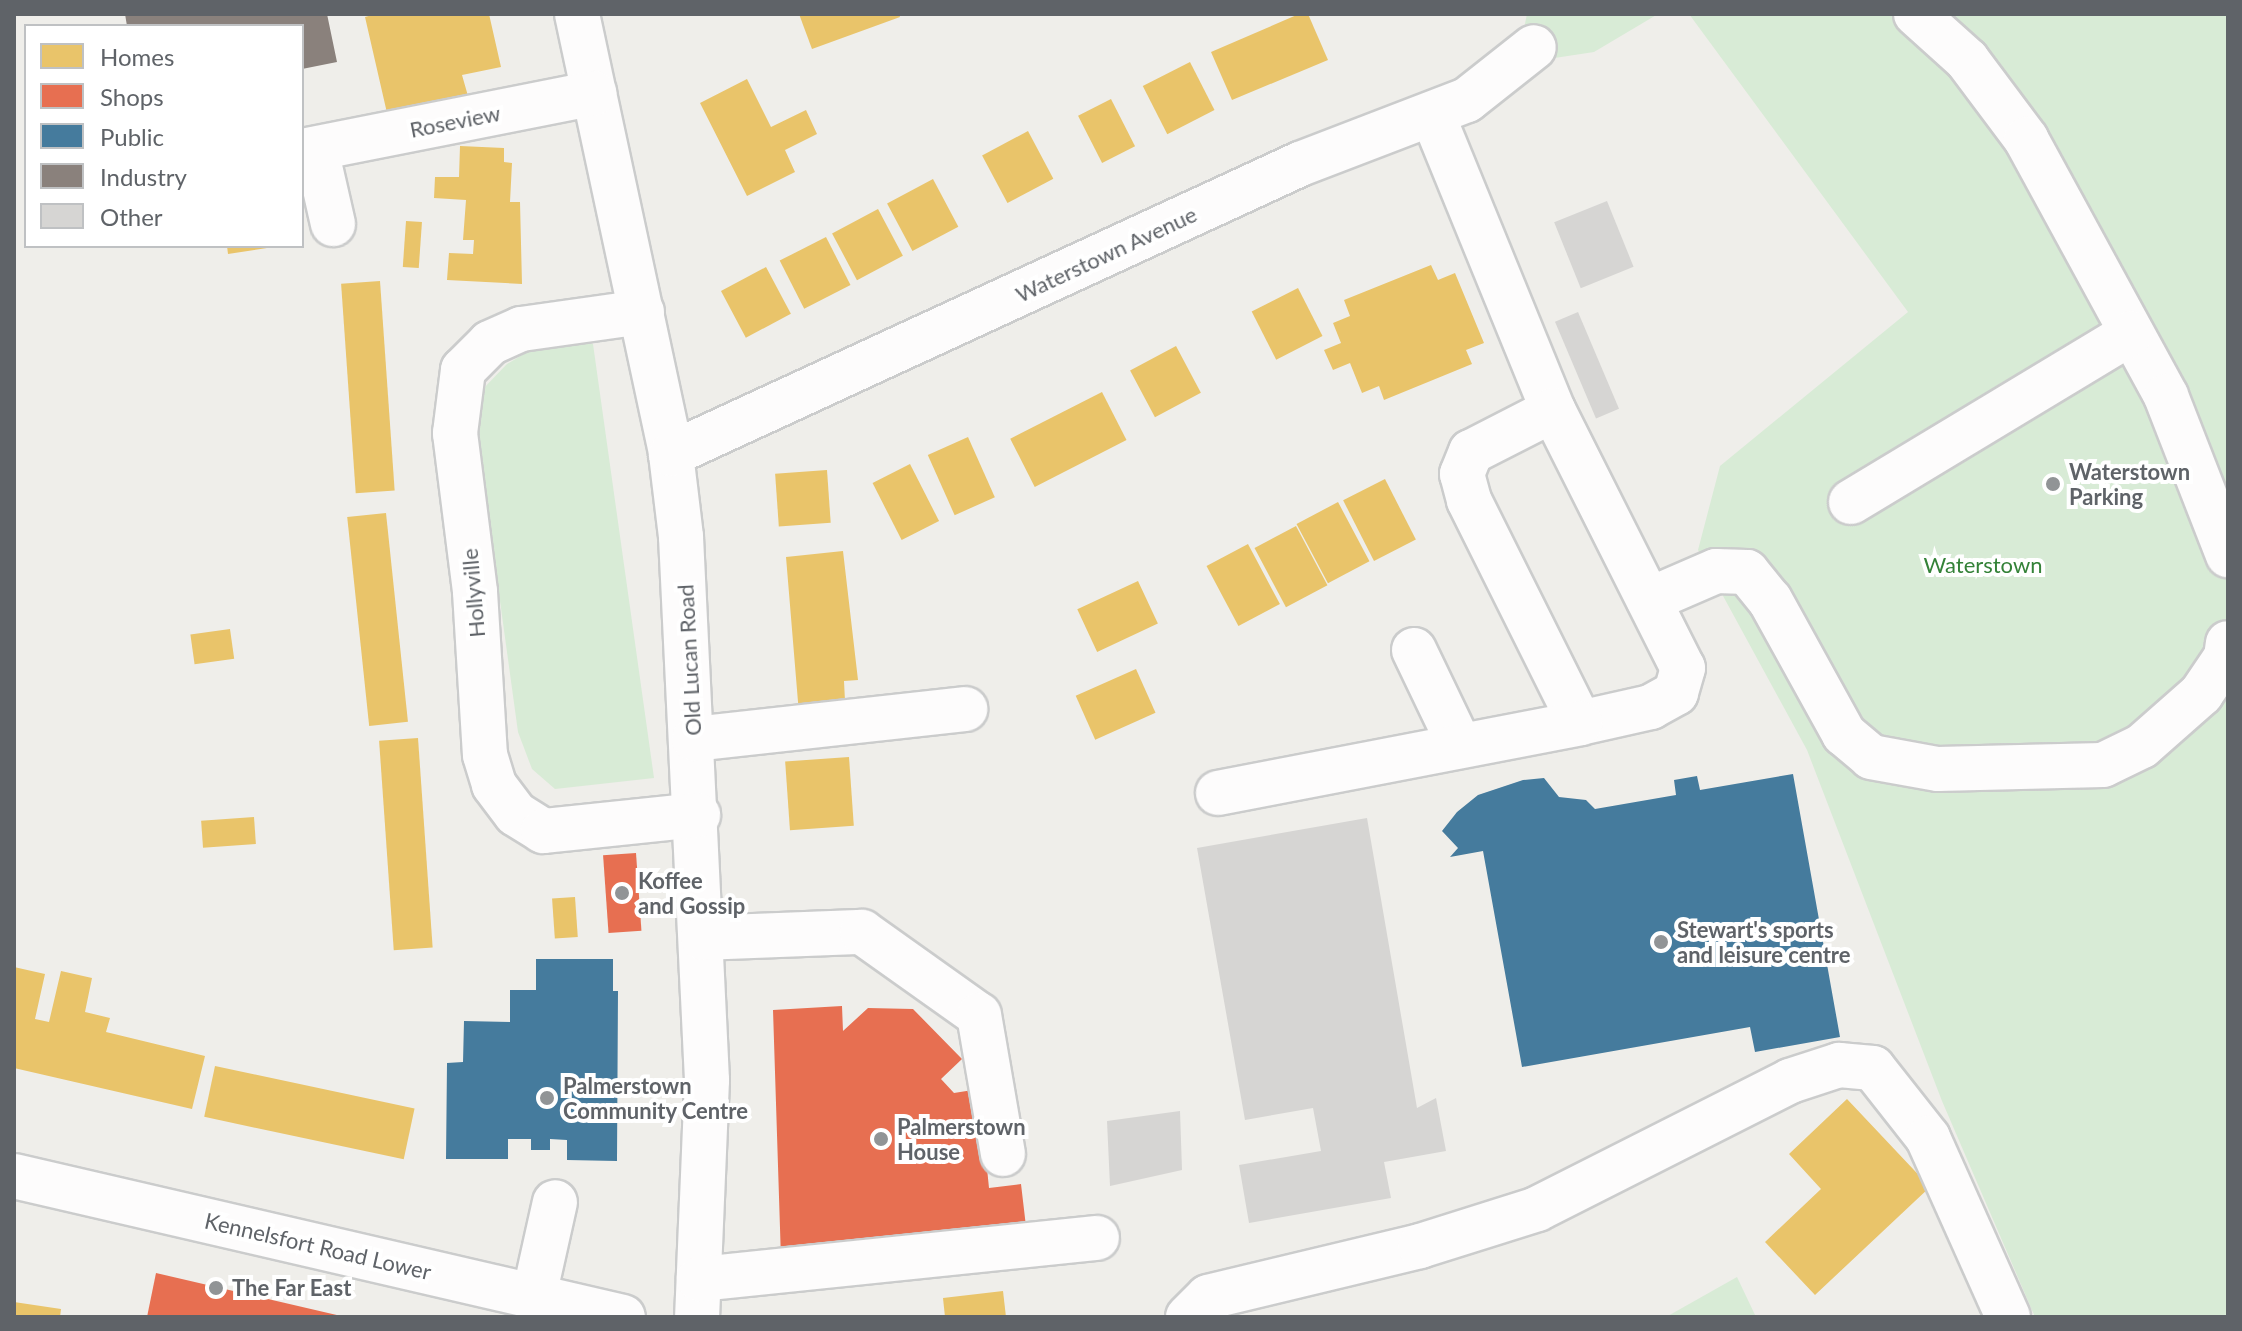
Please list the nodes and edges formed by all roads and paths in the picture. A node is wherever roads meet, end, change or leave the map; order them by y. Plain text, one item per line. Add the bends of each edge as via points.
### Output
1 (577, 14) edge
2 (1916, 14) edge
3 (1534, 47) dead end
4 (594, 93) junction
5 (1433, 116) junction
6 (309, 150) edge
7 (333, 224) dead end
8 (642, 312) junction
9 (2131, 333) junction
10 (1553, 410) junction
11 (671, 454) junction
12 (1851, 502) dead end
13 (2228, 555) edge
14 (1649, 600) junction
15 (2228, 643) edge
16 (1414, 650) dead end
17 (965, 709) dead end
18 (1580, 723) junction
19 (694, 739) junction
20 (1459, 744) junction
21 (1218, 793) dead end
22 (698, 815) junction
23 (703, 938) junction
24 (1003, 1154) dead end
25 (14, 1176) edge
26 (555, 1202) dead end
27 (1097, 1238) dead end
28 (534, 1296) junction
29 (698, 1298) edge
30 (623, 1317) edge
31 (1188, 1317) edge
32 (2008, 1317) edge

1 - 4 street, Old Lucan Road
2 - 9 street via 1967,60 2026,139
3 - 5 street, Waterstown Avenue via 1467,100
4 - 6 street, Roseview
4 - 8 street, Old Lucan Road
5 - 10 street
5 - 11 street, Waterstown Avenue via 1300,164
6 - 7 street, Roseview
8 - 11 street, Old Lucan Road
8 - 22 street, Hollyville via 521,329 490,343 463,370 455,433 475,592 485,755 494,785 516,814 543,831
9 - 12 street
9 - 13 street via 2166,396
10 - 14 street
10 - 18 street via 1471,452 1462,474 1469,500
11 - 19 street, Old Lucan Road
14 - 15 street via 1716,571 1747,572 1770,600 1844,734 1871,757 1938,769 2103,765 2142,746 2201,694 2226,657
14 - 18 street via 1683,668 1676,693 1651,707
16 - 20 street
17 - 19 street
18 - 20 street
19 - 22 street, Old Lucan Road
20 - 21 street
22 - 23 street, Old Lucan Road
23 - 24 street via 862,932 979,1015
23 - 29 street, Old Lucan Road via 707,1080
25 - 28 street, Kennelsfort Road Lower
26 - 28 street
27 - 29 street
28 - 30 street, Kennelsfort Road Lower
31 - 32 street via 1208,1297 1420,1246 1537,1209 1790,1081 1839,1065 1873,1068 1928,1138

